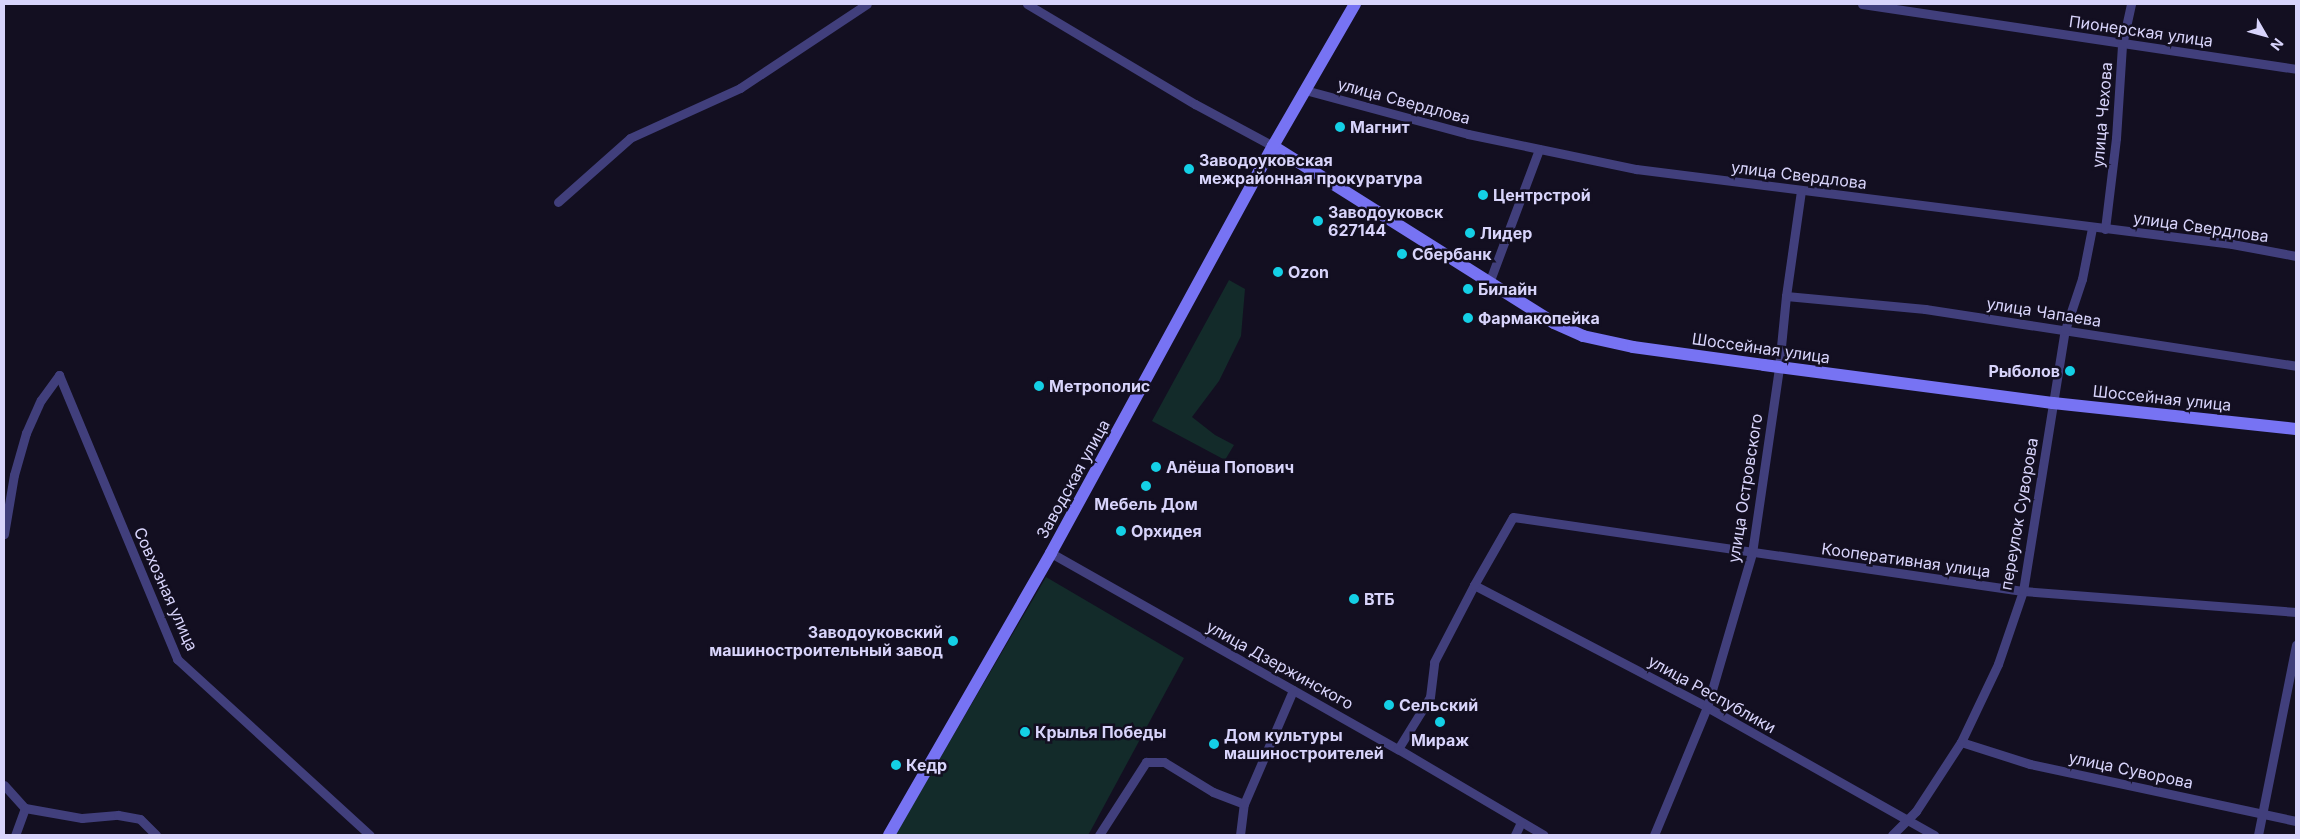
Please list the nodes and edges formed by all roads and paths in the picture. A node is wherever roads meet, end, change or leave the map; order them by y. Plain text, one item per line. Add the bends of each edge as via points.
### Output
1 (867, 4) edge
2 (1027, 4) edge
3 (1355, 4) edge
4 (1862, 4) edge
5 (2131, 4) edge
6 (2122, 44) junction
7 (2296, 69) edge
8 (1305, 90) junction
9 (1274, 146) junction
10 (1539, 149) junction
11 (1801, 191) junction
12 (558, 202) dead end
13 (2092, 228) junction
14 (2105, 229) junction
15 (2296, 256) edge
16 (1489, 283) junction
17 (1786, 296) junction
18 (2065, 330) junction
19 (2296, 366) edge
20 (1779, 367) junction
21 (2052, 403) junction
22 (2296, 429) edge
23 (4, 534) edge
24 (1051, 553) junction
25 (1752, 553) junction
26 (1474, 585) junction
27 (2023, 591) junction
28 (2296, 612) edge
29 (2296, 645) edge
30 (1293, 690) junction
31 (1707, 707) junction
32 (1962, 742) junction
33 (1398, 750) junction
34 (4, 785) edge
35 (1244, 804) junction
36 (25, 808) junction
37 (2263, 814) junction
38 (1906, 820) junction
39 (2296, 821) edge
40 (1521, 822) junction
41 (15, 835) edge
42 (156, 835) edge
43 (370, 835) edge
44 (889, 835) edge
45 (1099, 835) edge
46 (1240, 835) edge
47 (1515, 835) edge
48 (1544, 835) edge
49 (1654, 835) edge
50 (1892, 835) edge
51 (1934, 835) edge
52 (2258, 835) edge

1 - 12 street via 740,88 630,138
2 - 9 street via 1195,104
3 - 8 main road, Заводская улица
4 - 6 street, Пионерская улица
5 - 6 street, улица Чехова
6 - 7 street, Пионерская улица
6 - 14 street, улица Чехова via 2116,138
8 - 9 main road, Заводская улица
8 - 10 street, улица Свердлова via 1468,134
9 - 16 main road, Шоссейная улица
9 - 24 main road, Заводская улица
10 - 11 street, улица Свердлова via 1636,169
10 - 16 street
11 - 13 street, улица Свердлова
11 - 17 street, улица Островского
13 - 14 street, улица Свердлова
13 - 18 street, переулок Суворова via 2082,279
14 - 15 street, улица Свердлова via 2232,244
16 - 20 main road, Шоссейная улица via 1554,323 1583,336 1633,348
17 - 18 street, улица Чапаева via 1925,309
17 - 20 street, улица Островского
18 - 19 street, улица Чапаева
18 - 21 street, переулок Суворова
20 - 21 main road, Шоссейная улица
20 - 25 street, улица Островского
21 - 22 main road, Шоссейная улица
21 - 27 street, переулок Суворова
23 - 43 street, Совхозная улица via 14,475 26,433 41,400 59,375 177,658
24 - 30 street, улица Дзержинского
24 - 44 main road, Заводская улица
25 - 26 street, Кооперативная улица via 1513,517
25 - 27 street, Кооперативная улица
25 - 31 street, улица Островского
26 - 31 street, улица Республики
26 - 33 street via 1434,662 1430,697
27 - 28 street, Кооперативная улица
27 - 32 street, переулок Суворова via 1998,664
29 - 37 street
30 - 33 street, улица Дзержинского
30 - 35 street
31 - 38 street, улица Республики
31 - 49 street, улица Островского
32 - 37 street, улица Суворова via 2030,764
32 - 38 street, переулок Суворова via 1916,811
33 - 40 street, улица Дзержинского
34 - 36 street
35 - 45 street via 1213,792 1164,762 1146,762
35 - 46 street
36 - 41 street
36 - 42 street via 82,818 118,815 140,819
37 - 39 street, улица Суворова
37 - 52 street
38 - 50 street, переулок Суворова
38 - 51 street, улица Республики
40 - 47 street
40 - 48 street, улица Дзержинского

